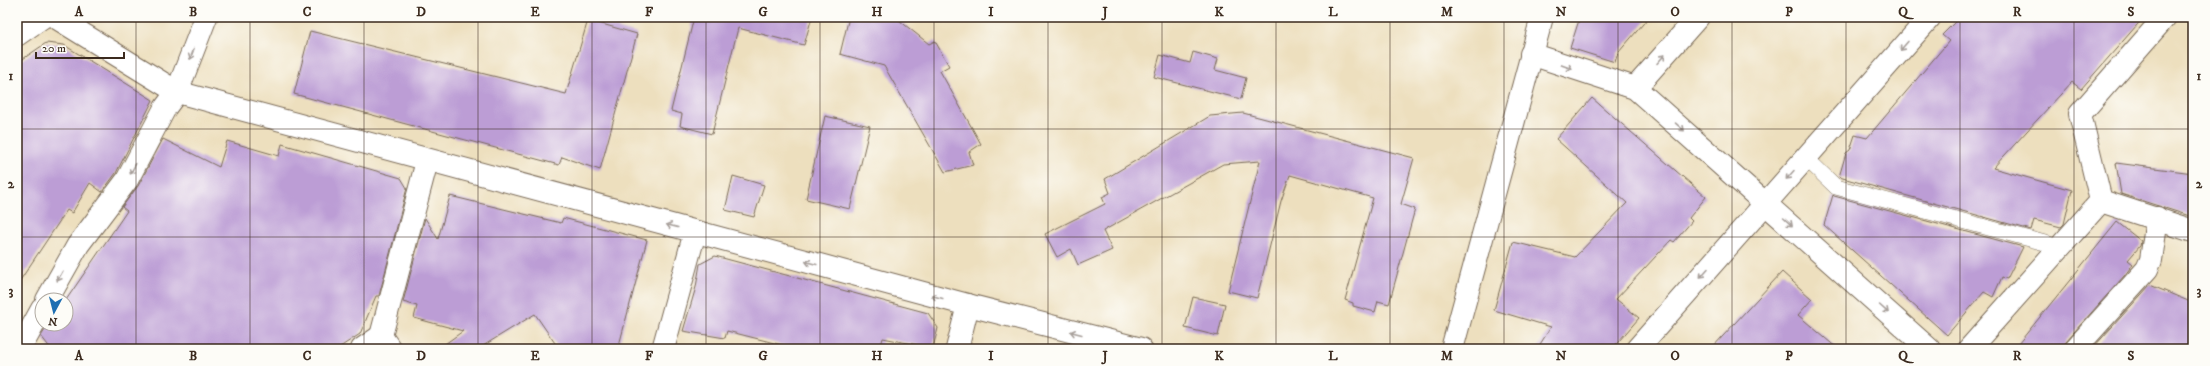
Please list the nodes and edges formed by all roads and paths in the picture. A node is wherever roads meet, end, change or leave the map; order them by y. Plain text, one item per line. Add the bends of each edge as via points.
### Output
1 (43, 17) edge
2 (55, 17) edge
3 (206, 17) edge
4 (1542, 17) edge
5 (1698, 17) edge
6 (1930, 17) edge
7 (2165, 17) edge
8 (17, 36) edge
9 (1531, 54) junction
10 (1635, 88) junction
11 (177, 92) junction
12 (1806, 158) junction
13 (427, 161) junction
14 (2101, 201) junction
15 (1766, 203) junction
16 (2157, 218) junction
17 (2193, 231) edge
18 (695, 232) junction
19 (2060, 247) junction
20 (52, 292) edge
21 (968, 305) junction
22 (34, 324) edge
23 (386, 342) edge
24 (20, 349) edge
25 (362, 349) edge
26 (663, 349) edge
27 (958, 349) edge
28 (1141, 349) edge
29 (1452, 349) edge
30 (1637, 349) edge
31 (1929, 349) edge
32 (1969, 349) edge
33 (2076, 349) edge

1 - 8 street
2 - 11 street
3 -> 11 street
4 - 9 street
10 -> 5 street
6 -> 12 street
7 - 14 street via 2080,114
9 -> 10 street
9 - 29 street
10 -> 15 street
11 - 13 street
11 -> 20 street via 165,108 127,180 78,245
12 -> 15 street
12 - 19 lane via 1836,187
18 -> 13 street
13 - 23 street
14 - 16 street
14 - 19 street
15 -> 30 street
15 -> 31 street
16 - 17 street
16 - 33 street via 2151,260 2147,269
21 -> 18 street
18 - 26 street
19 - 32 street
21 - 27 street
28 -> 21 street
22 - 24 street
23 - 25 street

